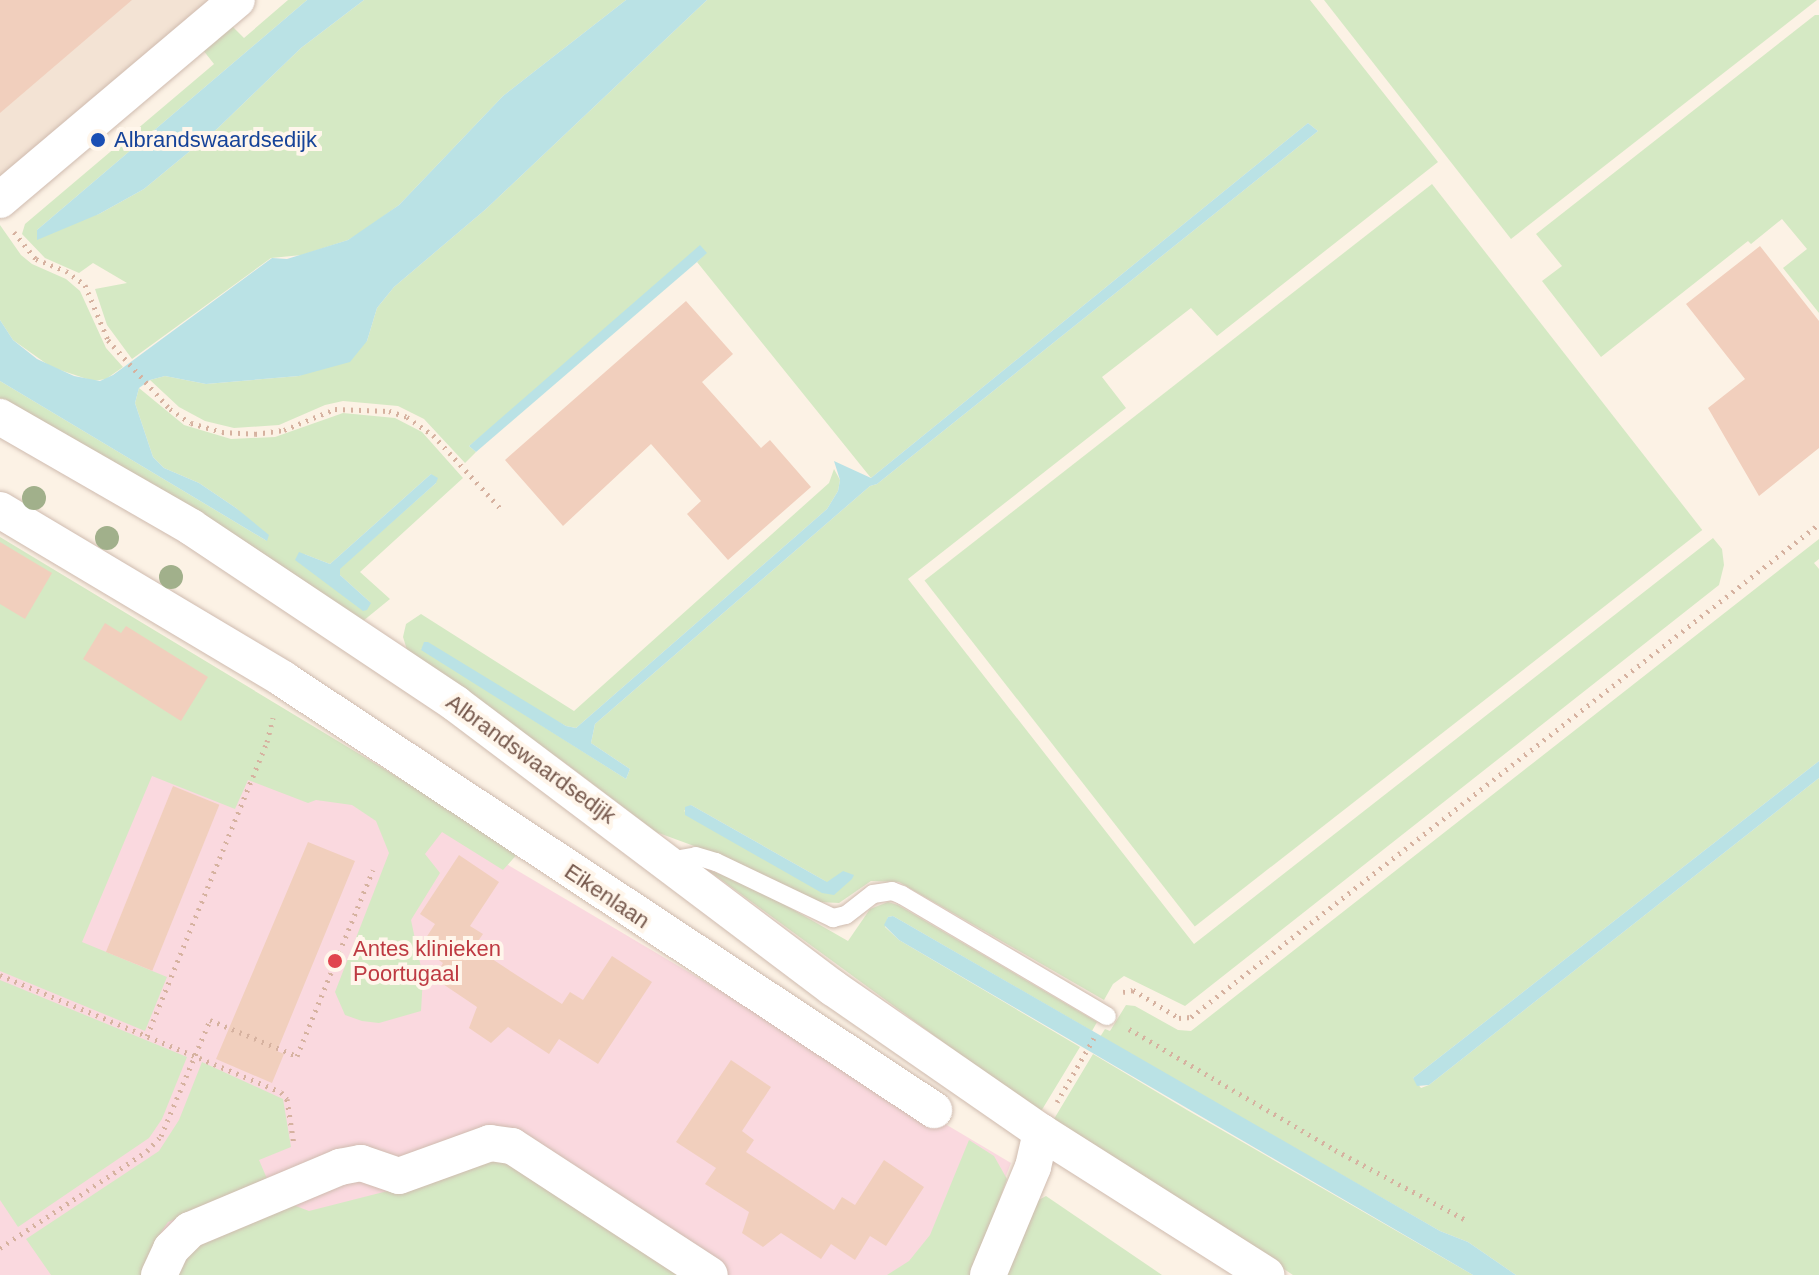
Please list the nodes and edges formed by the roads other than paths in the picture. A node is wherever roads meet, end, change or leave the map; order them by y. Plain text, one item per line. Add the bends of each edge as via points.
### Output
1 (237, 0) edge
2 (4, 211) edge
3 (0, 417) edge
4 (0, 510) edge
5 (669, 861) junction
6 (1107, 1016) road end
7 (934, 1110) dead end
8 (1046, 1122) junction
9 (159, 1275) edge
10 (710, 1275) edge
11 (988, 1275) edge
12 (1266, 1275) edge

1 - 2 street
3 - 5 street, Albrandswaardsedijk via 203,535 456,704
4 - 7 street, Eikenlaan via 283,679
5 - 6 lane via 696,856 716,862 833,918 846,915 873,894 892,891
5 - 8 street, Albrandswaardsedijk via 833,988
8 - 11 street
8 - 12 street, Albrandswaardsedijk
9 - 10 street via 171,1249 190,1230 340,1167 361,1163 399,1176 480,1144 501,1143

